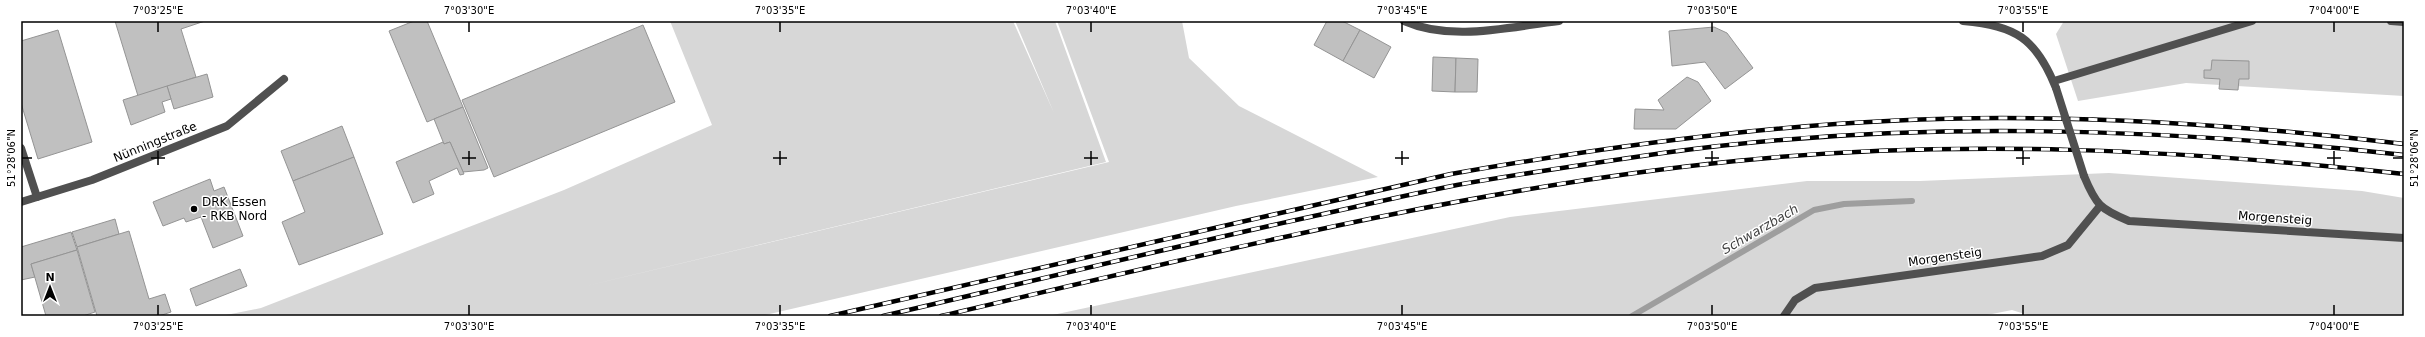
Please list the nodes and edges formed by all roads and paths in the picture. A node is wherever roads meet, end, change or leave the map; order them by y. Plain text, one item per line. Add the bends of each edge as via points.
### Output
1 (1404, 21) edge
2 (1559, 21) edge
3 (1963, 21) edge
4 (2252, 21) edge
5 (2391, 21) edge
6 (2404, 22) edge
7 (284, 80) dead end
8 (2055, 84) junction
9 (21, 148) edge
10 (36, 197) junction
11 (21, 202) edge
12 (2100, 206) junction
13 (2404, 238) edge
14 (1784, 316) edge

1 - 2 street via 1428,29 1456,32
3 - 8 street via 2000,26 2017,34 2034,46 2048,67
4 - 8 street
5 - 6 street
7 - 10 street, Nünningstraße via 227,126 92,180
8 - 12 street, bridge via 2084,176
9 - 10 street
10 - 11 street, Nünningstraße
12 - 13 street, Morgensteig via 2108,213 2129,221
12 - 14 street, Morgensteig via 2068,245 2042,256 1815,288 1795,300

